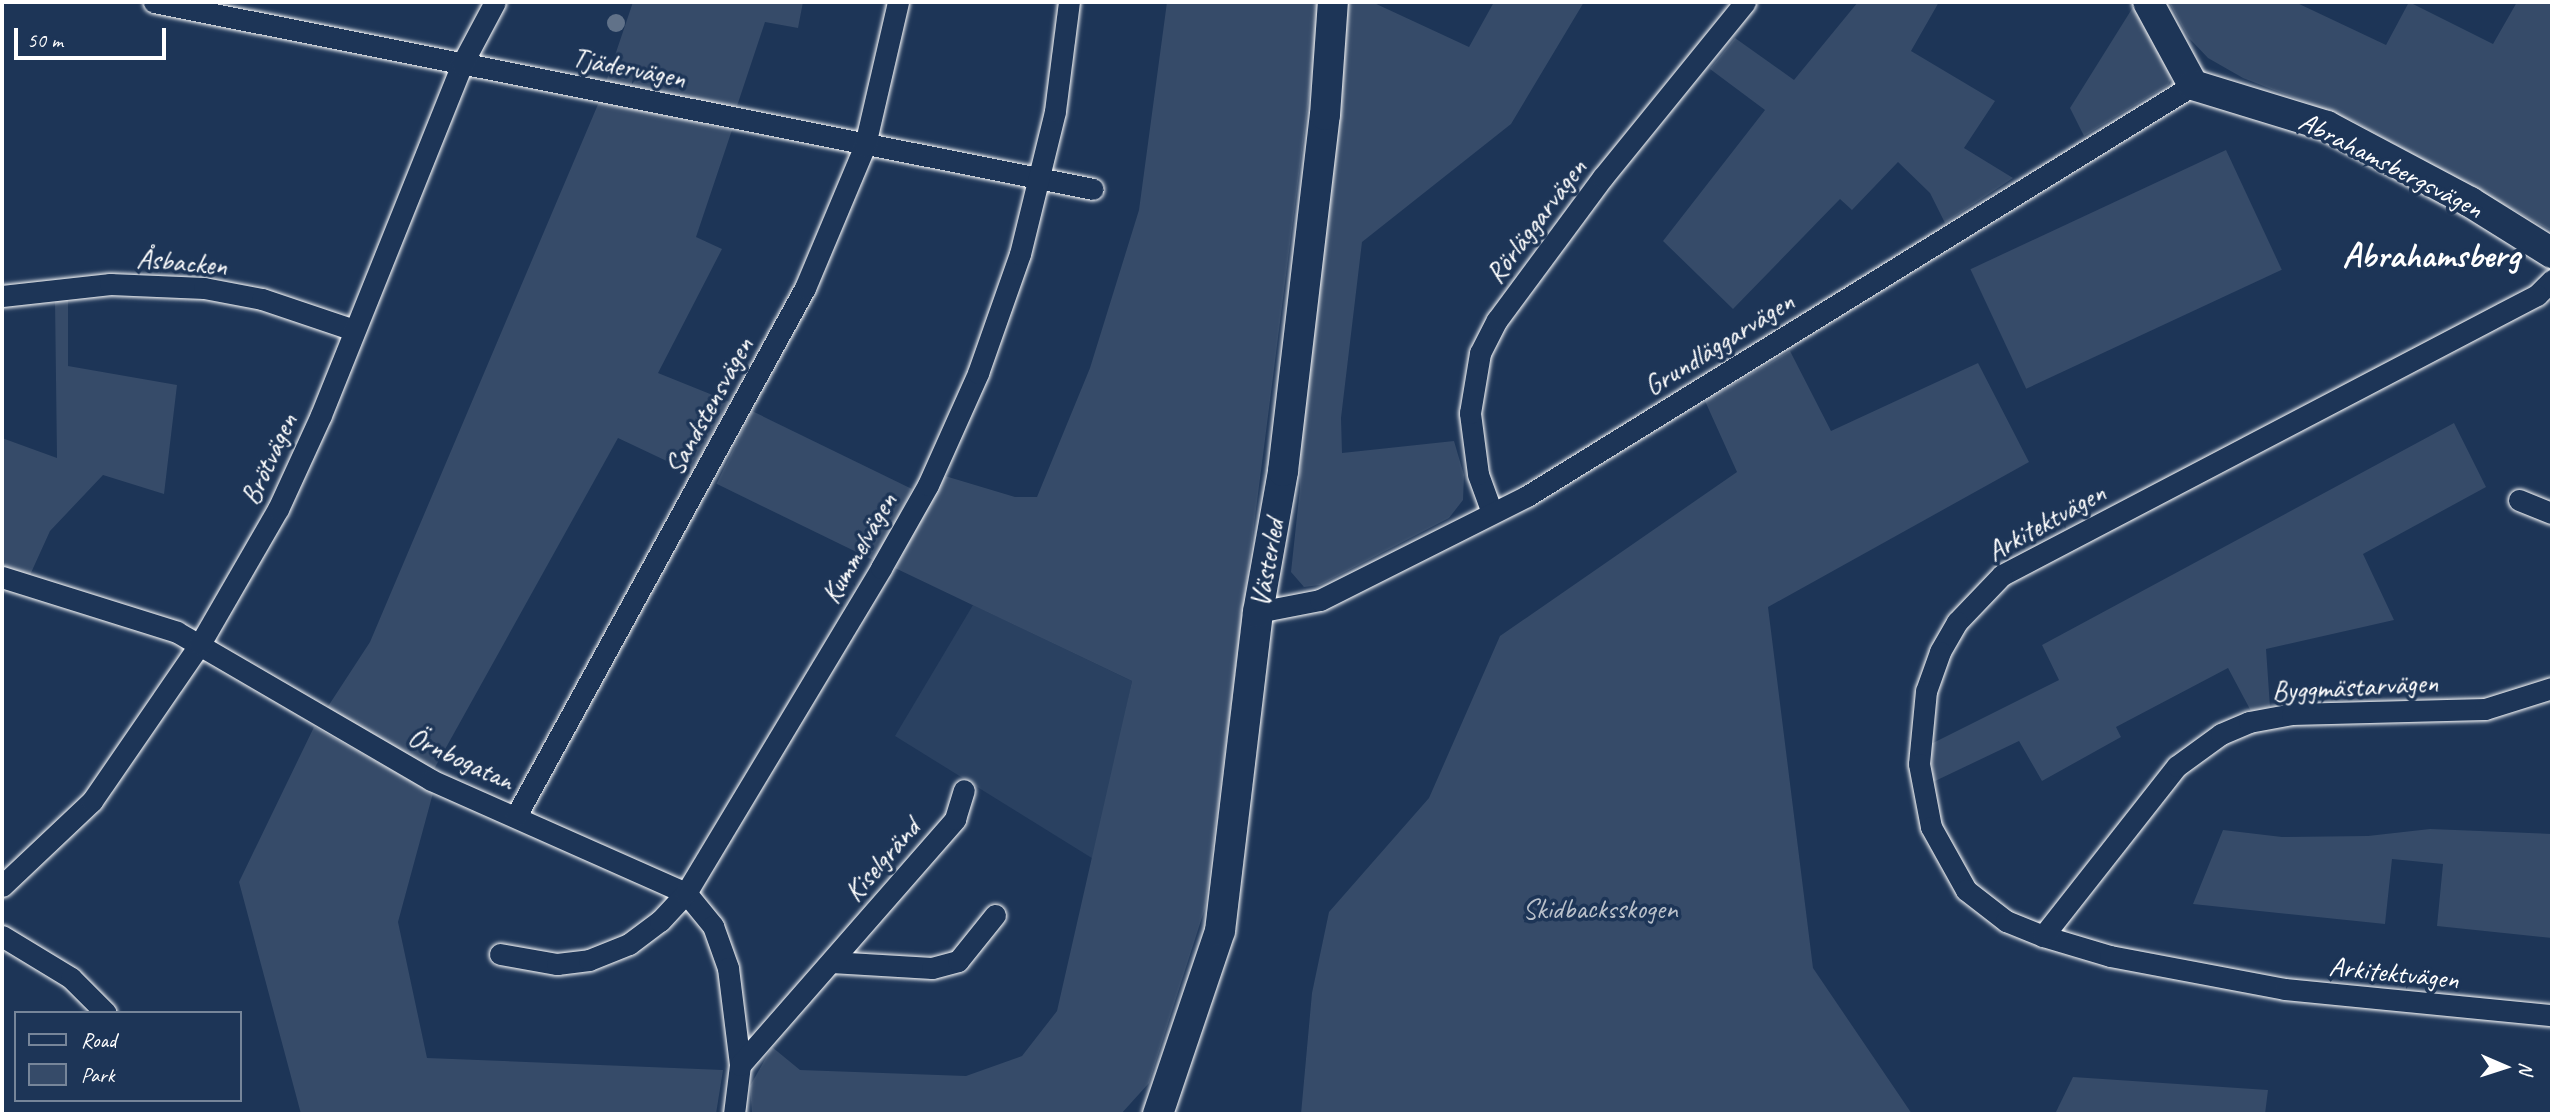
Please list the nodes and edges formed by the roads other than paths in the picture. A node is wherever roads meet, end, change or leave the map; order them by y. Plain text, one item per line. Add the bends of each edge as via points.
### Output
1 (154, 2) edge
2 (495, 2) edge
3 (898, 2) edge
4 (1069, 2) edge
5 (1333, 2) edge
6 (1745, 2) edge
7 (2148, 2) edge
8 (220, 8) edge
9 (462, 64) junction
10 (2193, 85) junction
11 (865, 145) junction
12 (1040, 177) junction
13 (1093, 190) dead end
14 (2552, 253) edge
15 (2552, 280) edge
16 (2, 296) edge
17 (354, 330) junction
18 (2519, 500) dead end
19 (1491, 510) junction
20 (2552, 513) edge
21 (2, 577) edge
22 (1258, 612) junction
23 (200, 644) junction
24 (2552, 688) edge
25 (964, 790) dead end
26 (516, 816) junction
27 (2, 886) edge
28 (686, 893) junction
29 (995, 915) dead end
30 (2, 936) edge
31 (2043, 936) junction
32 (500, 954) dead end
33 (831, 962) junction
34 (104, 1011) edge
35 (2552, 1015) edge
36 (740, 1065) junction
37 (734, 1114) edge
38 (1157, 1114) edge

1 - 8 street, Tjädervägen
2 - 9 street, Brötvägen
3 - 11 street, Sandstensvägen
4 - 12 street, Kummelvägen via 1055,111
5 - 22 street, Västerled via 1325,115 1283,471
6 - 19 street, Rörläggarvägen via 1603,177 1496,320 1480,353 1470,413 1478,474
7 - 10 street
8 - 9 street, Tjädervägen
9 - 11 street, Tjädervägen
9 - 17 street, Brötvägen
10 - 14 street, Abrahamsbergsvägen via 2327,126 2470,202
10 - 19 street, Grundläggarvägen via 1527,496
11 - 12 street, Tjädervägen
11 - 26 street, Sandstensvägen via 806,288
12 - 13 street, Tjädervägen
12 - 28 street, Kummelvägen via 1020,254 978,373 928,485
15 - 31 street, Arkitektvägen via 2537,295 2017,566 1990,585 1957,622 1926,691 1919,751 1923,799 1944,855 1966,890 1996,915
16 - 17 street, Åsbacken via 110,284 204,288 262,299
17 - 23 street, Brötvägen via 278,509
18 - 20 street
19 - 22 street, Grundläggarvägen via 1320,600
21 - 23 street, Örnbogatan via 177,632
22 - 38 street, Västerled via 1220,931
23 - 26 street, Örnbogatan via 431,780
23 - 27 street, Brötvägen via 92,802
24 - 31 street, Byggmästarvägen via 2485,709 2292,714 2249,722 2221,734 2177,766
25 - 33 street, Kiselgränd via 955,819
26 - 28 street, Örnbogatan
28 - 32 street, Kummelvägen via 660,921 628,944 589,960 557,964
28 - 36 street, Örnbogatan via 713,926 728,968
29 - 33 street via 958,961 932,968
30 - 34 street via 71,978
31 - 35 street, Arkitektvägen via 2110,956 2285,989
33 - 36 street, Kiselgränd
36 - 37 street, Örnbogatan

